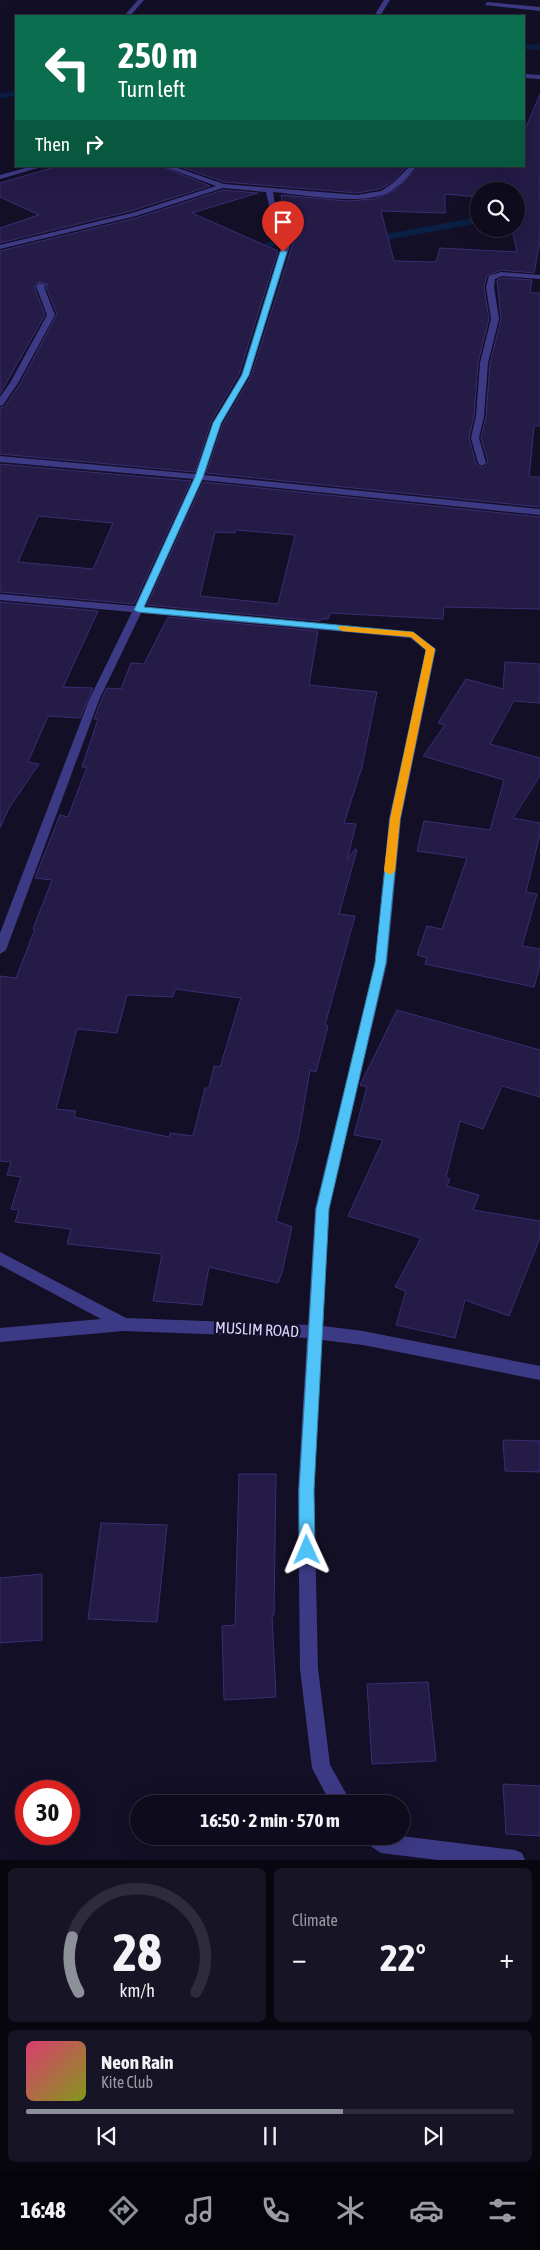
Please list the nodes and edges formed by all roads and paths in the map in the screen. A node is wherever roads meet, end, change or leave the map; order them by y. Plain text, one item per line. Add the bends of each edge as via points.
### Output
1 (141, 0) edge
2 (387, 0) edge
3 (487, 5) edge
4 (540, 8) edge
5 (128, 15) edge
6 (379, 15) edge
7 (525, 76) edge
8 (540, 77) edge
9 (38, 167) edge
10 (168, 167) edge
11 (413, 167) edge
12 (0, 177) edge
13 (222, 186) junction
14 (269, 190) junction
15 (0, 247) edge
16 (540, 276) edge
17 (42, 285) dead end
18 (0, 403) edge
19 (0, 459) edge
20 (482, 463) dead end
21 (199, 477) junction
22 (540, 512) edge
23 (0, 597) edge
24 (138, 610) junction
25 (0, 950) edge
26 (0, 1258) edge
27 (124, 1324) junction
28 (316, 1332) junction
29 (0, 1335) edge
30 (540, 1373) edge
31 (337, 1795) edge
32 (397, 1845) edge
33 (515, 1860) edge

1 - 5 street
2 - 6 street
3 - 4 street
7 - 8 street
9 - 12 street
10 - 13 street
11 - 14 street via 385,194 373,197
13 - 14 street
13 - 15 street via 134,215
14 - 21 street via 273,210 288,236 245,375 217,423
16 - 20 street via 501,274 492,278 490,287 496,320 484,363 480,416 474,438
17 - 18 street via 51,316
19 - 21 street
21 - 22 street
21 - 24 street
23 - 24 street
24 - 25 street via 94,700
24 - 28 street via 413,635 431,649 395,819 381,963 322,1209
26 - 27 street
27 - 28 street, MUSLIM ROAD
27 - 29 street, MUSLIM ROAD
28 - 30 street, MUSLIM ROAD via 363,1338
28 - 31 street via 306,1490 309,1669 321,1768
32 - 33 street

